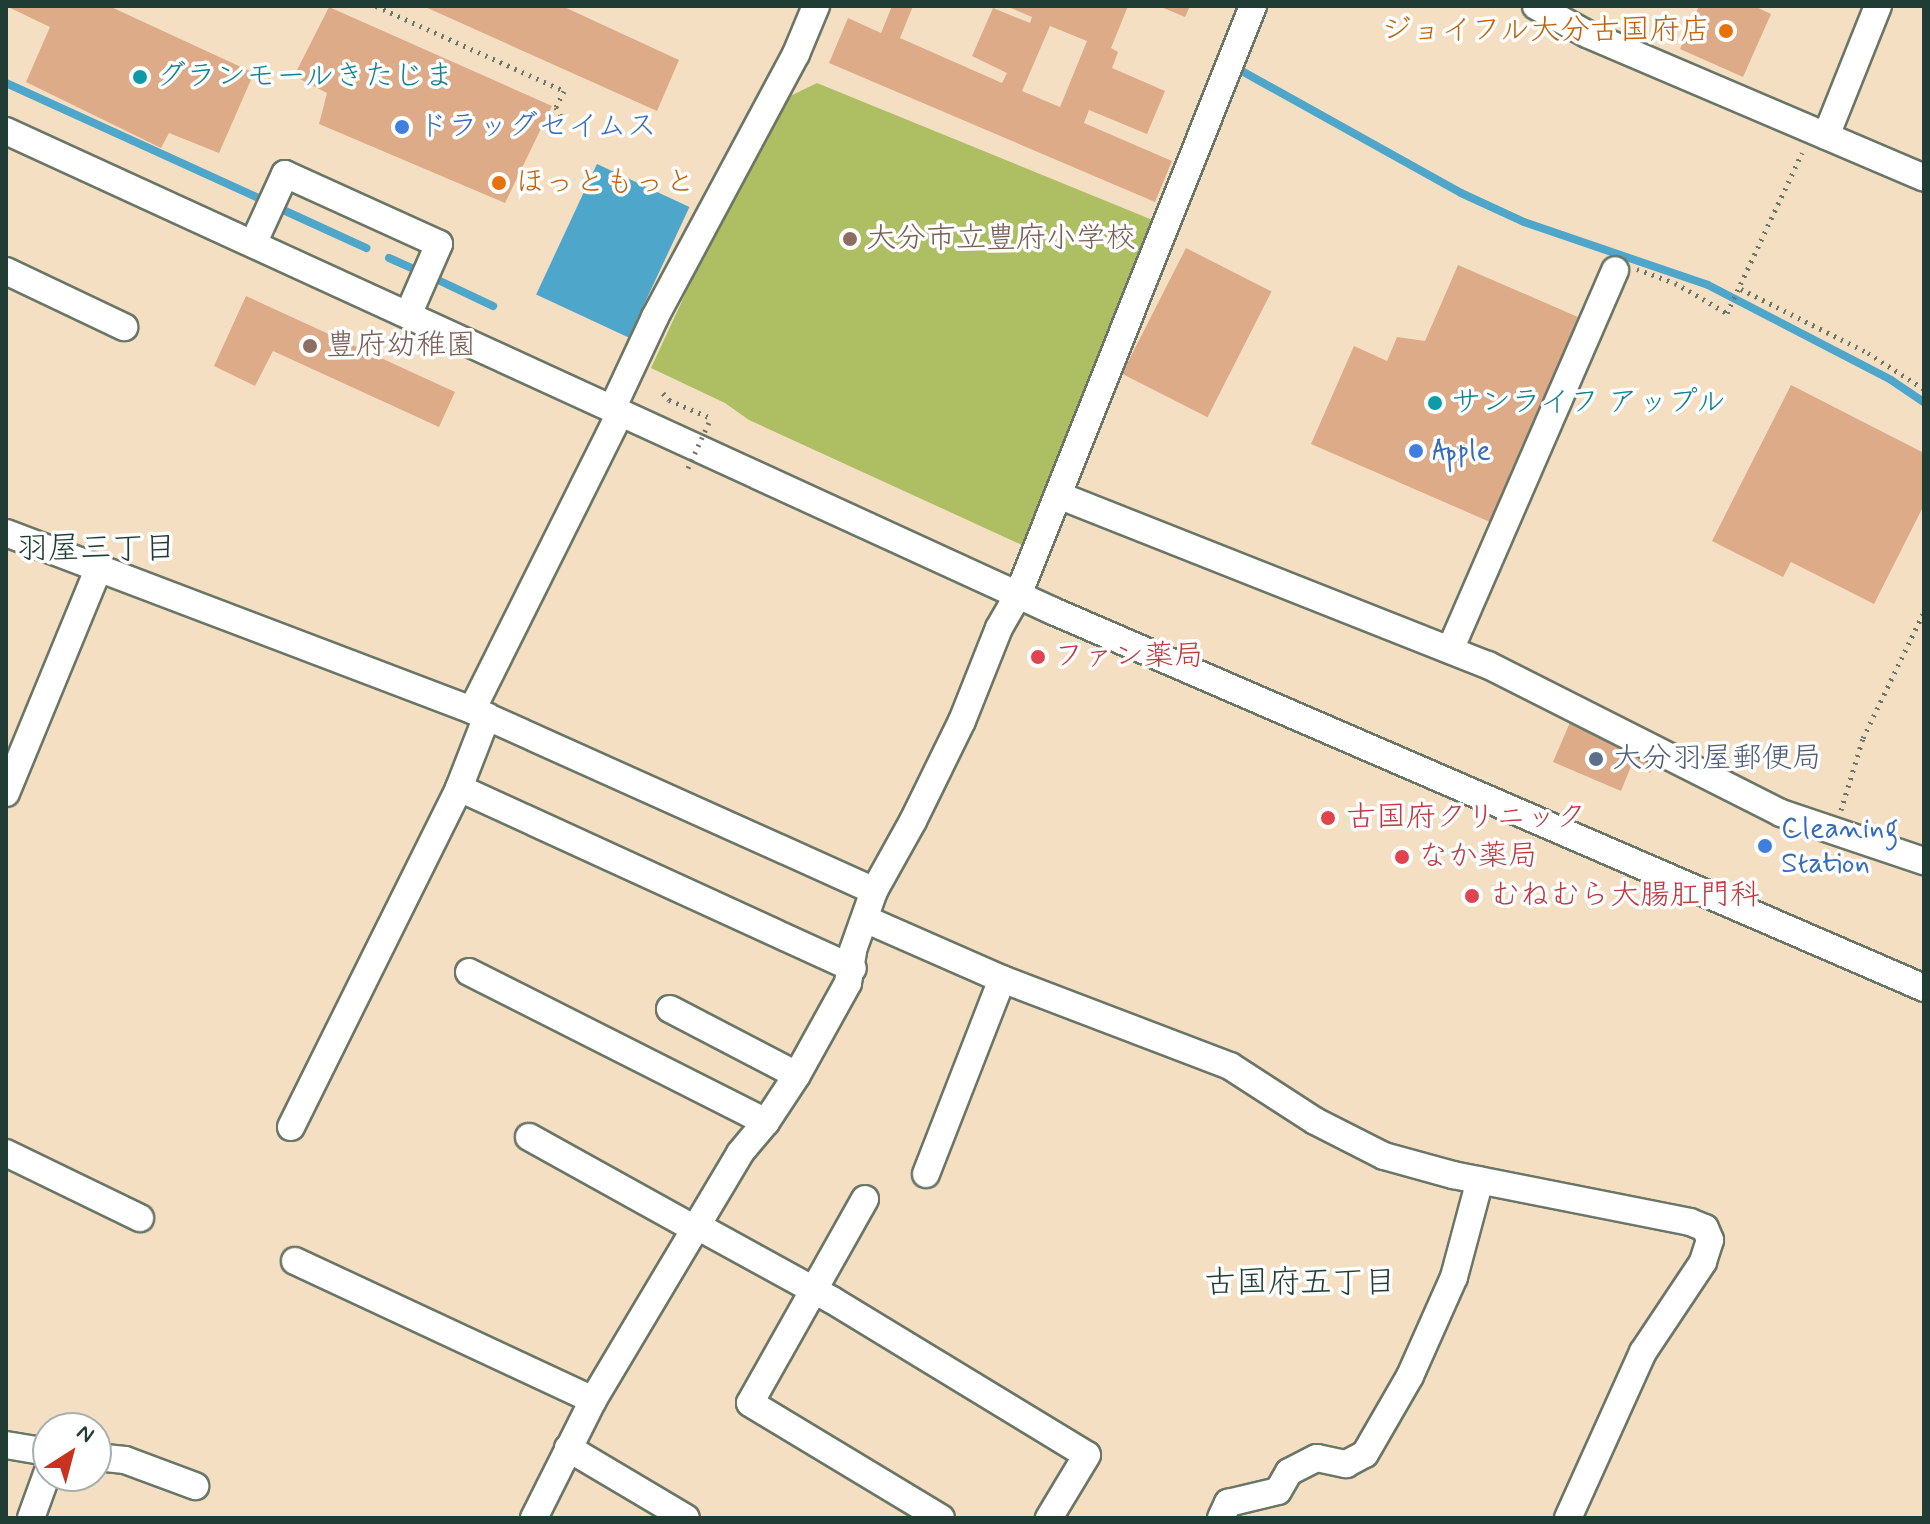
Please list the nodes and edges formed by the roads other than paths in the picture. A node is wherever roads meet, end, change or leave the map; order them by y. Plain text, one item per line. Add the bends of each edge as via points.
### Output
1 (816, 6) edge
2 (1253, 6) edge
3 (1536, 6) edge
4 (1878, 6) edge
5 (6, 131) edge
6 (1816, 139) junction
7 (1924, 178) edge
8 (253, 244) junction
9 (1615, 270) road end
10 (6, 271) edge
11 (408, 315) junction
12 (124, 327) dead end
13 (616, 411) junction
14 (1058, 495) junction
15 (6, 533) edge
16 (99, 567) junction
17 (1018, 595) junction
18 (1450, 650) junction
19 (479, 713) junction
20 (459, 788) junction
21 (6, 793) edge
22 (1924, 861) edge
23 (874, 891) junction
24 (865, 919) junction
25 (853, 968) junction
26 (469, 972) dead end
27 (1002, 979) junction
28 (1924, 988) edge
29 (670, 1009) dead end
30 (797, 1075) junction
31 (766, 1122) junction
32 (291, 1127) dead end
33 (529, 1137) dead end
34 (6, 1153) edge
35 (926, 1174) dead end
36 (1480, 1180) junction
37 (865, 1199) dead end
38 (140, 1218) dead end
39 (698, 1228) junction
40 (295, 1261) dead end
41 (812, 1290) junction
42 (593, 1400) junction
43 (6, 1445) edge
44 (568, 1448) junction
45 (32, 1449) edge
46 (112, 1459) edge
47 (195, 1486) dead end
48 (40, 1492) edge
49 (1575, 1515) edge
50 (932, 1516) edge
51 (31, 1518) edge
52 (534, 1518) edge
53 (686, 1518) edge
54 (1049, 1518) edge
55 (1221, 1518) edge

1 - 13 street via 796,54 655,317
2 - 14 street
3 - 6 street
4 - 6 street
5 - 8 street
6 - 7 street
8 - 11 street
8 - 11 street via 285,174 439,244
9 - 18 street
10 - 12 street
11 - 13 street
13 - 17 street
13 - 19 street
14 - 17 street
14 - 18 street
15 - 16 street
16 - 19 street
16 - 21 street
17 - 23 street via 962,721
17 - 28 street
18 - 22 street via 1781,813
19 - 20 street
19 - 23 street
20 - 25 street
20 - 32 street
23 - 24 street
24 - 25 street via 853,950
24 - 27 street
25 - 30 street
26 - 31 street
27 - 35 street
27 - 36 street via 1230,1066 1371,1151
29 - 30 street
30 - 31 street
31 - 39 street via 740,1153
33 - 39 street
34 - 38 street
36 - 49 street via 1690,1222 1709,1233 1703,1262 1643,1352
36 - 55 street via 1454,1277 1410,1376 1365,1454 1346,1464 1317,1458 1289,1472 1278,1491 1228,1503
37 - 41 street
39 - 41 street
39 - 42 street
40 - 42 street
41 - 50 street via 750,1403
41 - 54 street via 1087,1455
42 - 44 street
43 - 45 street
44 - 52 street
44 - 53 street
46 - 47 street
48 - 51 street

